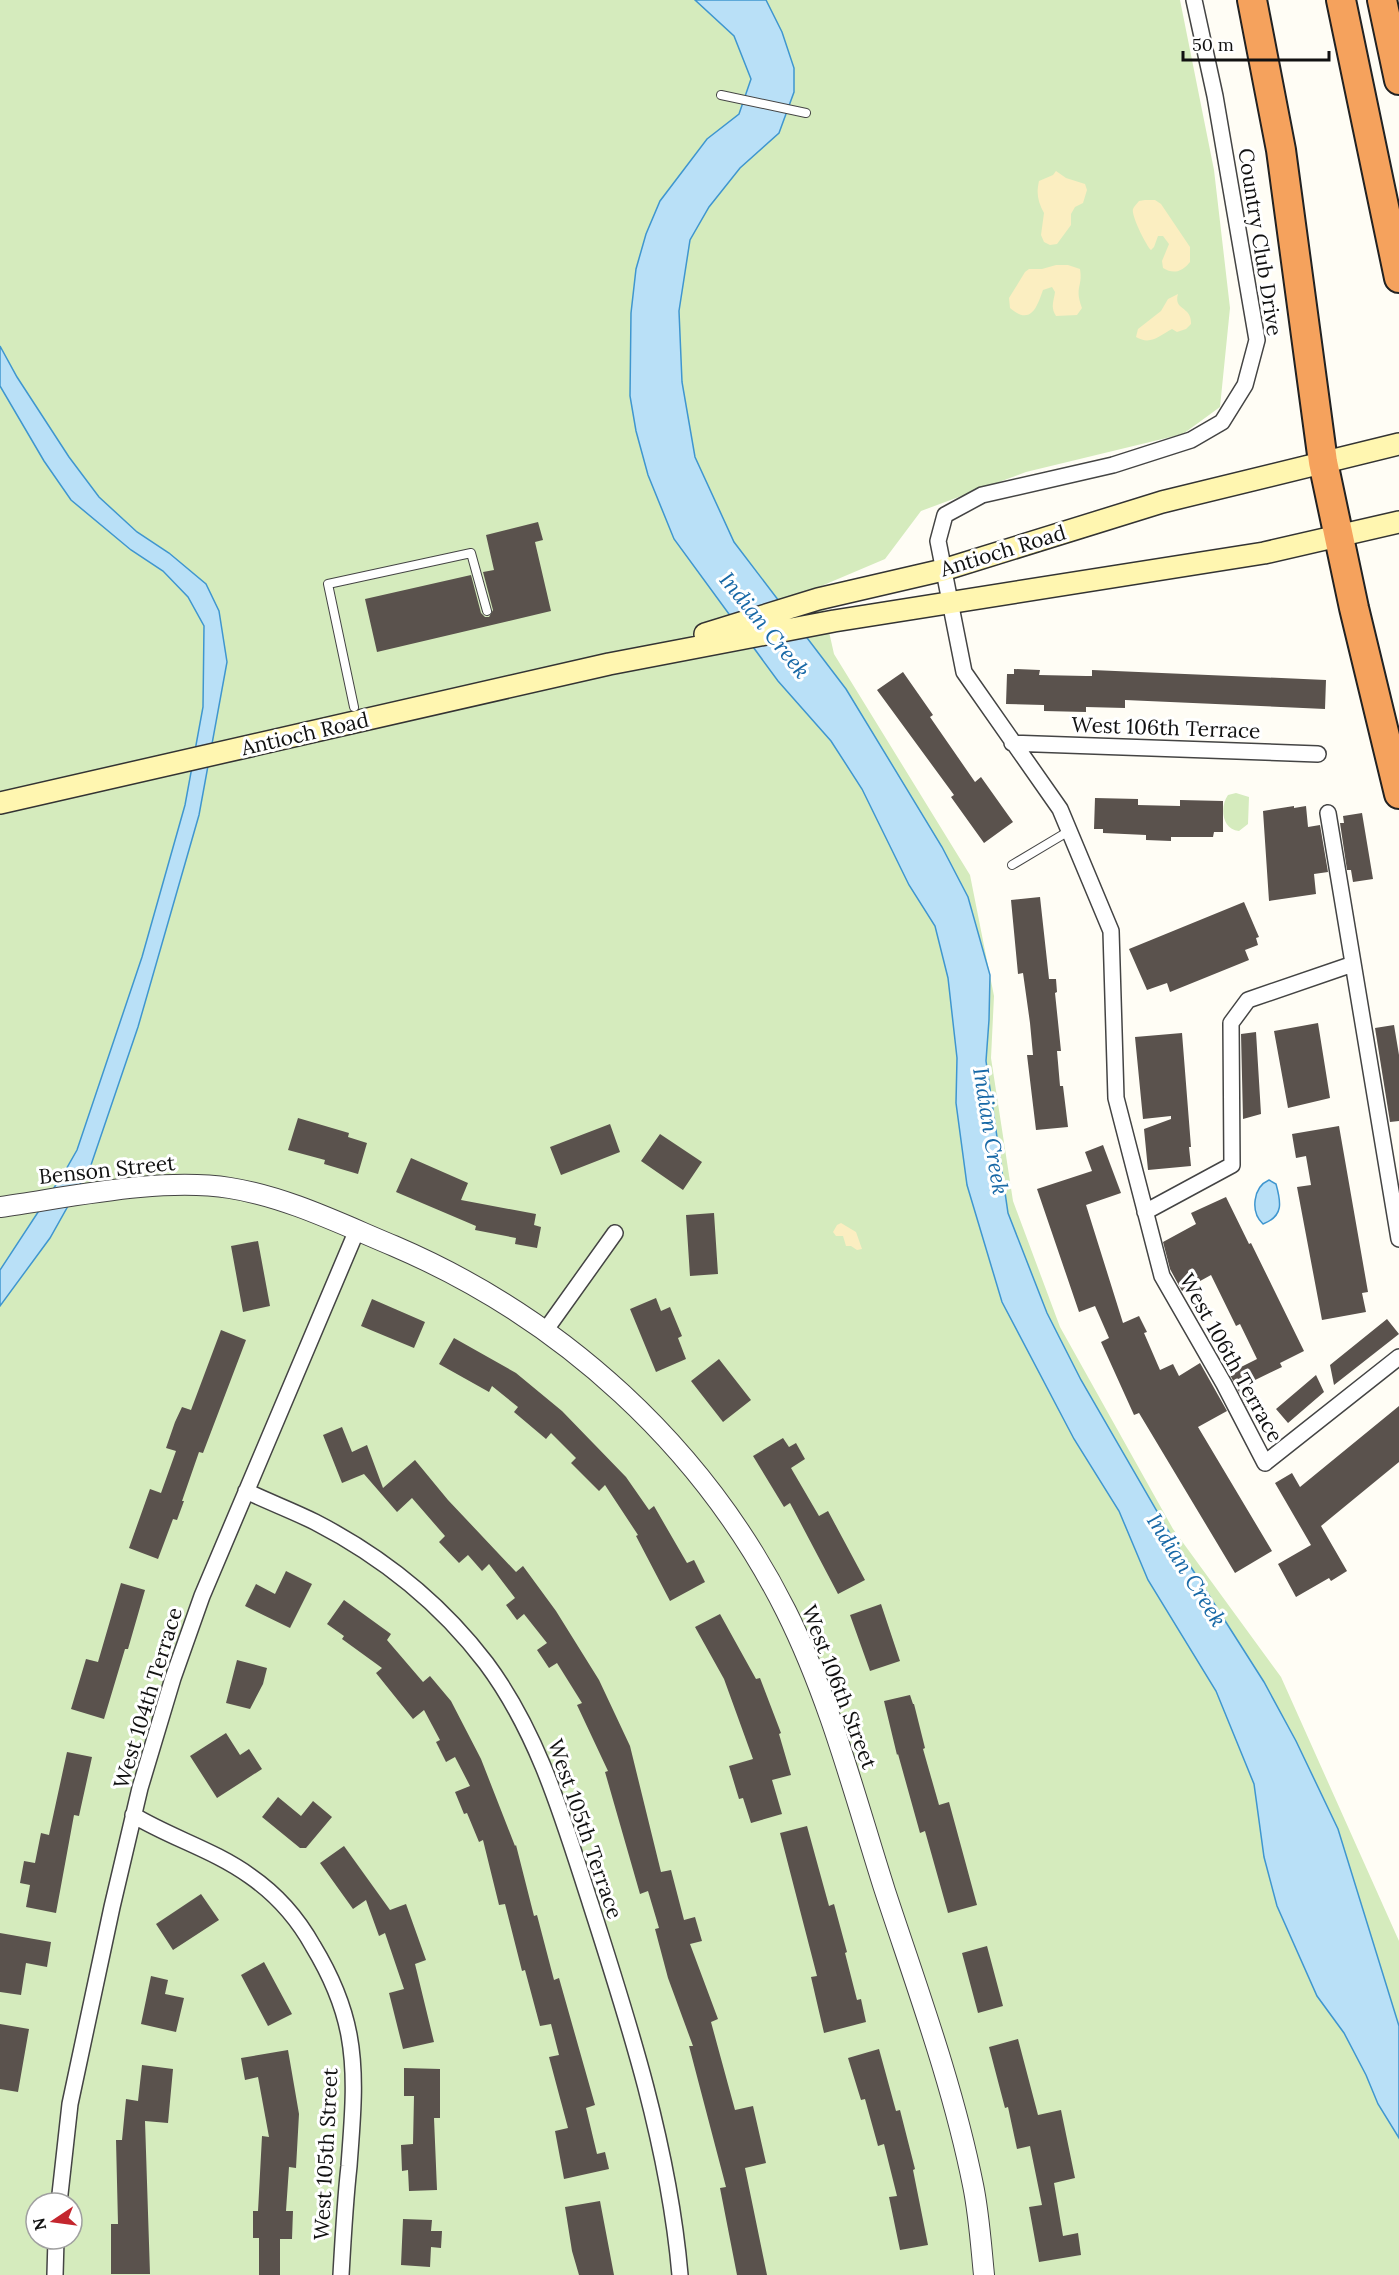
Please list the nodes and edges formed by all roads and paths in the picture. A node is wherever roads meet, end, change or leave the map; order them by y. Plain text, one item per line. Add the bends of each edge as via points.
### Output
1 (1194, 0) edge
2 (1252, 0) edge
3 (1341, 0) edge
4 (1382, 0) edge
5 (1399, 80) edge
6 (721, 95) dead end
7 (806, 113) dead end
8 (1399, 278) edge
9 (1399, 444) edge
10 (1323, 462) junction
11 (1393, 523) edge
12 (1339, 536) junction
13 (943, 570) junction
14 (950, 602) junction
15 (487, 611) dead end
16 (609, 664) junction
17 (354, 707) dead end
18 (1012, 743) junction
19 (1318, 754) dead end
20 (1399, 794) edge
21 (0, 803) edge
22 (1329, 813) dead end
23 (1069, 831) junction
24 (1012, 865) dead end
25 (1353, 964) junction
26 (0, 1207) edge
27 (1145, 1212) junction
28 (357, 1230) junction
29 (615, 1233) dead end
30 (1399, 1239) edge
31 (545, 1331) junction
32 (1399, 1357) edge
33 (246, 1491) junction
34 (134, 1815) junction
35 (60, 2191) edge
36 (56, 2251) edge
37 (55, 2275) edge
38 (341, 2275) edge
39 (680, 2275) edge
40 (984, 2275) edge

1 - 13 street, Country Club Drive via 1215,96 1257,340 1245,385 1222,422 1191,440 1113,465 982,495 945,515 938,541
2 - 10 highway via 1281,150
3 - 8 highway
4 - 5 highway
6 - 7 lane
9 - 10 main road, Antioch Road
10 - 12 highway
10 - 13 main road, Antioch Road via 1162,502
11 - 12 main road, Antioch Road
12 - 14 main road, Antioch Road via 1243,557
12 - 20 highway
13 - 14 street, West 106th Terrace
13 - 16 main road, Antioch Road via 818,599
14 - 16 main road, Antioch Road
14 - 18 street, West 106th Terrace via 964,672
15 - 17 lane via 471,552 328,584
16 - 21 main road, Antioch Road
18 - 19 street, West 106th Terrace
18 - 23 street, West 106th Terrace via 1060,809
22 - 25 street
23 - 24 lane
23 - 27 street, West 106th Terrace via 1111,931 1116,1098
25 - 27 street via 1248,1000 1231,1023 1232,1165
25 - 30 street
26 - 28 street, Benson Street via 152,1186 228,1187 263,1195
27 - 32 street, West 106th Terrace via 1162,1276 1265,1463
28 - 31 street, West 106th Street via 485,1291
28 - 33 street, West 104th Terrace
29 - 31 street
31 - 40 street, West 106th Street via 573,1350 635,1405 678,1451 714,1494 785,1609 839,1746 957,2115 974,2189
33 - 34 street, West 104th Terrace via 173,1678
33 - 39 street, West 105th Terrace via 316,1523 407,1582 486,1663 513,1704 552,1786 624,2006 666,2177
34 - 35 street, West 104th Terrace via 70,2104
34 - 38 street, West 105th Street via 252,1877 288,1911 327,1969 349,2034 353,2082
36 - 37 street

